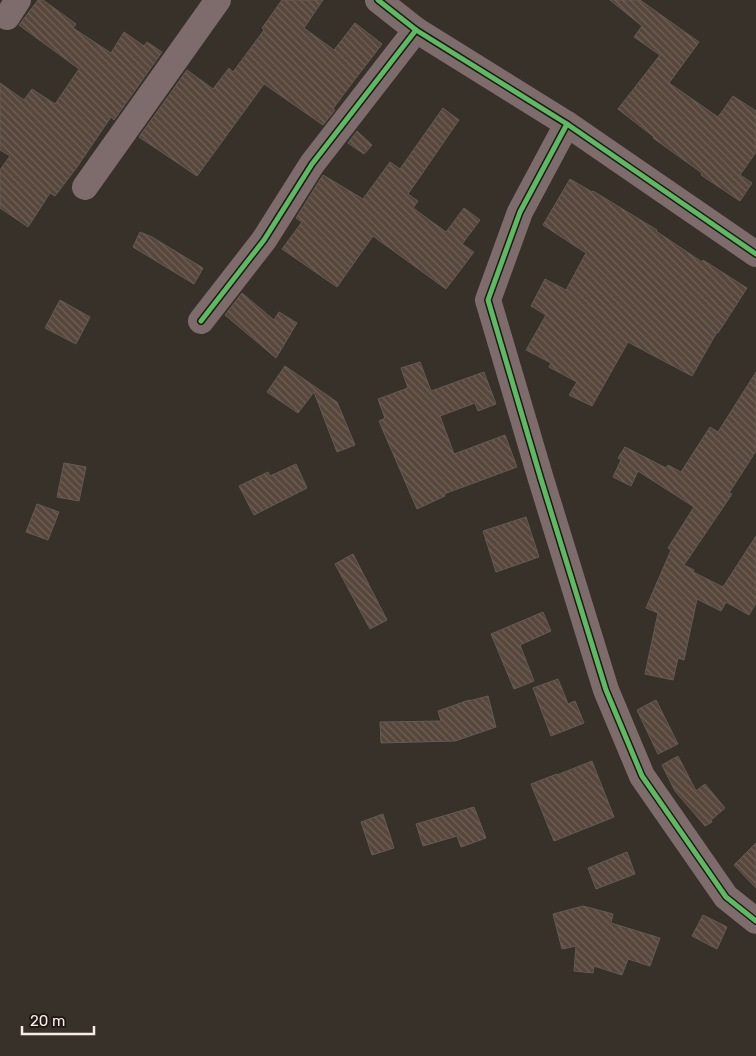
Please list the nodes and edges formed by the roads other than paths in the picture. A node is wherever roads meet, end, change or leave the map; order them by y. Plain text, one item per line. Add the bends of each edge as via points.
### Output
1 (218, 0) edge
2 (378, 0) edge
3 (416, 30) junction
4 (567, 124) junction
5 (85, 187) dead end
6 (756, 254) edge
7 (201, 321) dead end
8 (756, 921) edge

1 - 5 street
2 - 3 street
3 - 4 street
3 - 7 street via 312,164 264,240
4 - 6 street
4 - 8 street via 520,212 488,300 606,690 642,776 726,897

